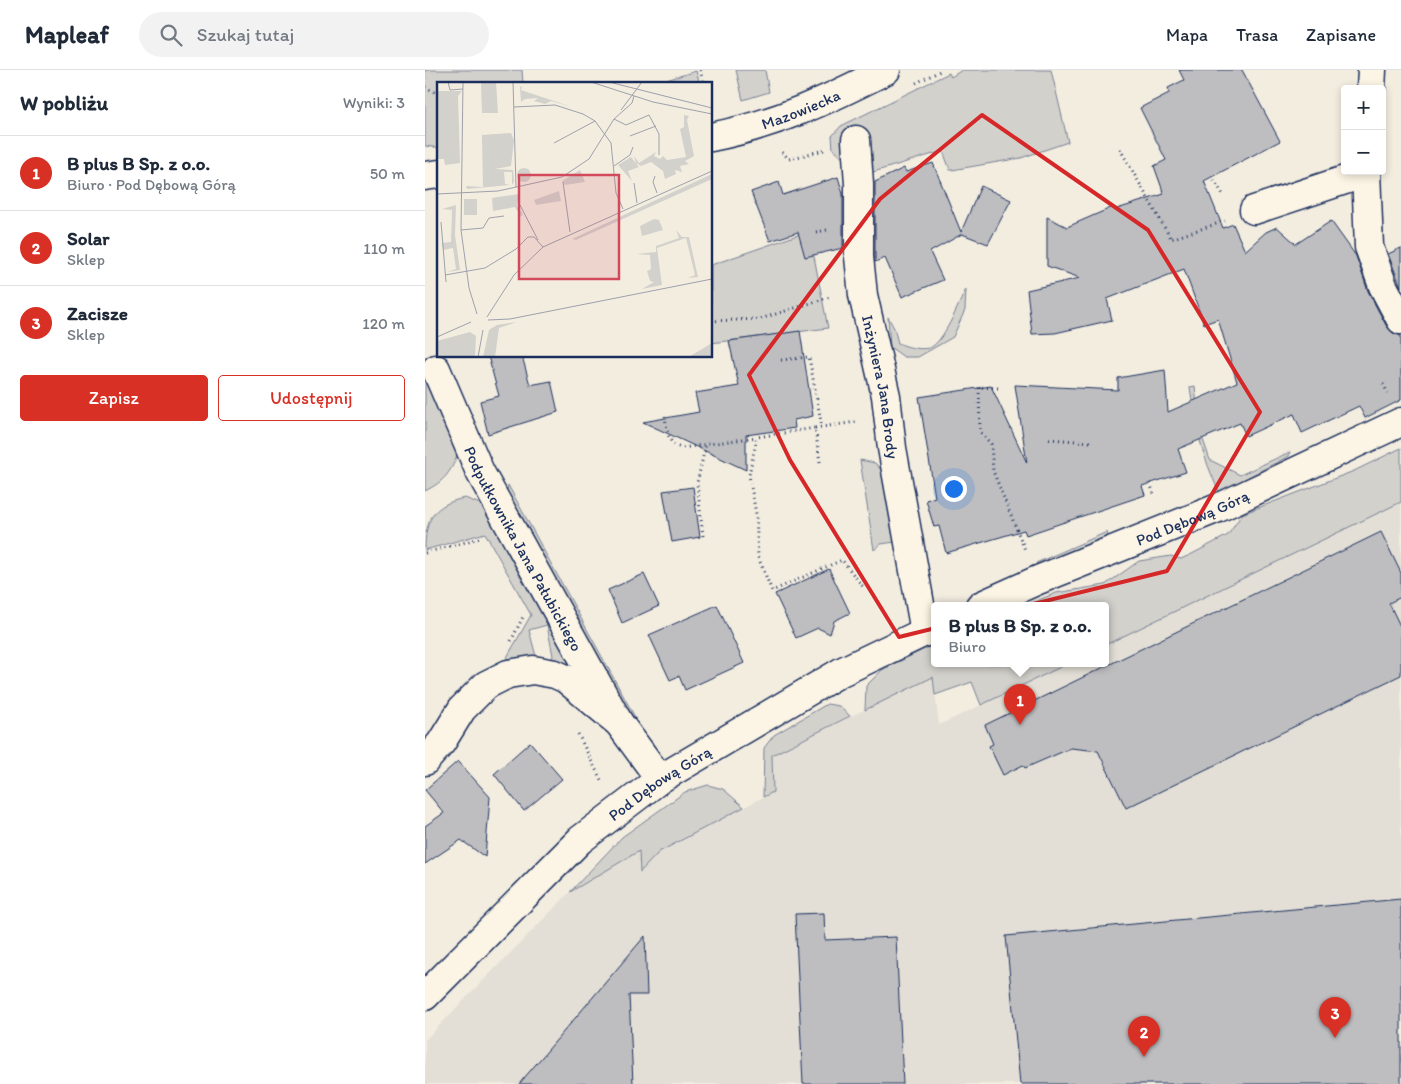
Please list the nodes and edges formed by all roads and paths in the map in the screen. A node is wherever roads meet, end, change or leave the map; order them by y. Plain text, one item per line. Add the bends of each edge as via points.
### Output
1 (886, 70) edge
2 (1372, 70) edge
3 (1371, 85) edge
4 (425, 87) edge
5 (437, 93) edge
6 (713, 137) edge
7 (856, 140) dead end
8 (1120, 149) dead end
9 (1357, 175) edge
10 (1366, 175) edge
11 (1254, 210) joint
12 (867, 311) junction
13 (1401, 320) edge
14 (713, 321) edge
15 (781, 360) dead end
16 (435, 369) dead end
17 (998, 388) dead end
18 (665, 416) dead end
19 (861, 421) dead end
20 (1401, 422) edge
21 (822, 427) junction
22 (815, 428) junction
23 (757, 437) junction
24 (1049, 440) dead end
25 (1090, 442) dead end
26 (706, 444) junction
27 (820, 462) dead end
28 (703, 536) dead end
29 (484, 537) dead end
30 (425, 553) edge
31 (1038, 580) junction
32 (864, 588) dead end
33 (989, 602) edge
34 (523, 614) dead end
35 (930, 629) edge
36 (511, 642) dead end
37 (619, 723) junction
38 (574, 726) dead end
39 (425, 762) edge
40 (660, 779) junction
41 (617, 812) junction
42 (425, 996) edge

1 - 6 street, Mazowiecka via 794,114 739,132
2 - 3 street
4 - 5 path
7 - 12 street, Inżyniera Jana Brody via 859,257
8 - 11 path via 1171,239
9 - 11 street
10 - 13 street via 1370,253
12 - 14 path via 841,294 760,319
12 - 35 street, Inżyniera Jana Brody
15 - 21 path via 809,357
16 - 37 street, Podpułkownika Jana Pałubickiego via 480,472
17 - 31 path via 979,388 980,432 991,444 995,477
18 - 26 path via 670,441 677,447
19 - 21 path
20 - 31 street, Pod Dębową Górą via 1218,508
21 - 22 path
22 - 23 path
22 - 27 path
23 - 26 path
23 - 32 path via 749,475 756,514 758,557 772,591 842,560
24 - 25 path
26 - 28 path via 697,483
29 - 30 path
31 - 33 street, Pod Dębową Górą
34 - 36 path
35 - 40 street, Pod Dębową Górą via 841,672
37 - 39 street, Podpułkownika Jana Pałubickiego via 567,679 544,672 521,671 497,678 475,694
37 - 40 street, Podpułkownika Jana Pałubickiego
38 - 41 path
40 - 41 street, Pod Dębową Górą
41 - 42 street, Pod Dębową Górą via 580,840

